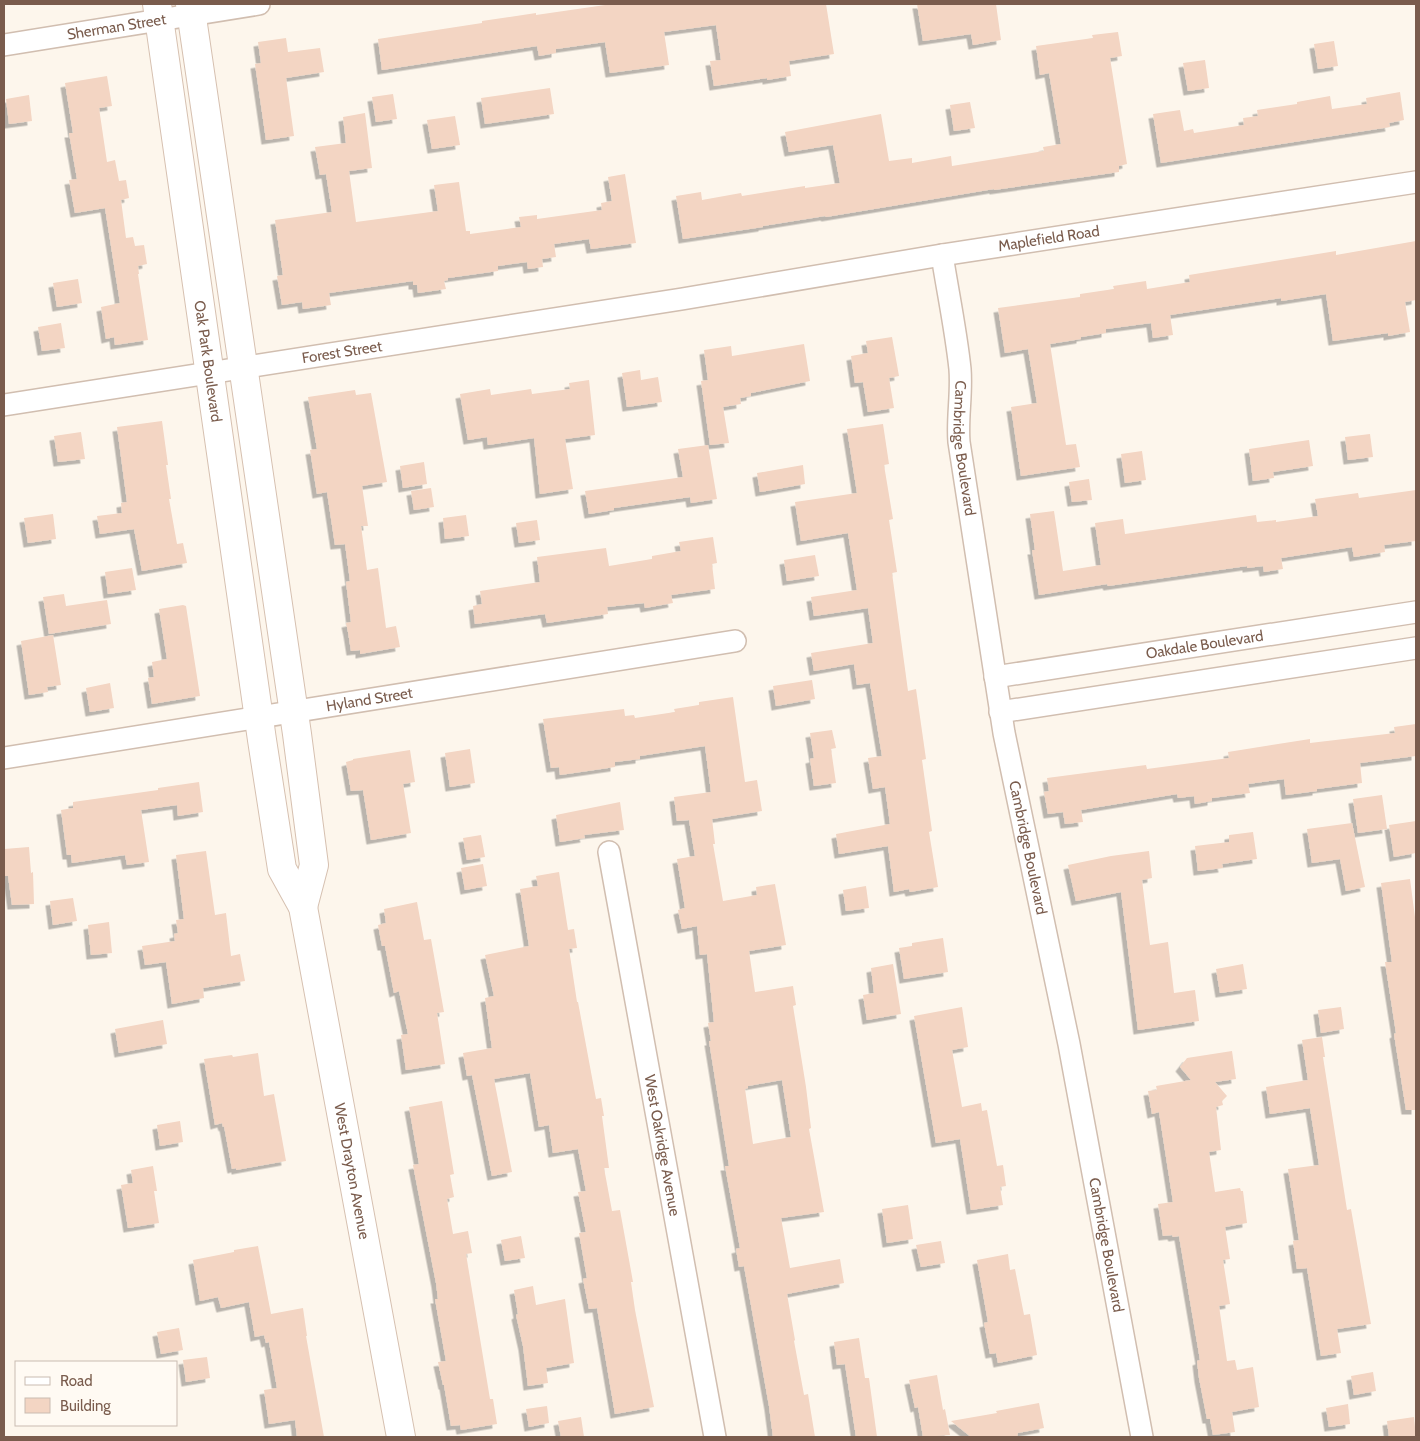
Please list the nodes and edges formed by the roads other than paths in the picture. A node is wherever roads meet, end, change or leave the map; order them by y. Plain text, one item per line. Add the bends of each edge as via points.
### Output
1 (259, 4) edge
2 (191, 9) edge
3 (158, 12) edge
4 (4, 45) edge
5 (1416, 182) edge
6 (942, 255) junction
7 (682, 299) joint
8 (243, 367) junction
9 (210, 372) junction
10 (4, 405) edge
11 (1416, 612) edge
12 (735, 641) dead end
13 (1416, 648) edge
14 (994, 677) junction
15 (1000, 712) junction
16 (293, 713) junction
17 (259, 719) junction
18 (4, 758) edge
19 (609, 852) dead end
20 (303, 907) junction
21 (401, 1437) edge
22 (715, 1437) edge
23 (1142, 1437) edge

1 - 2 street, Sherman Street
2 - 3 street, Sherman Street
2 - 8 street
3 - 4 street, Sherman Street
3 - 9 street, Oak Park Boulevard
5 - 6 street, Maplefield Road
6 - 7 street, Maplefield Road
6 - 14 street, Cambridge Boulevard via 960,367 959,442
7 - 8 street, Forest Street
8 - 9 street, Forest Street
8 - 16 street
9 - 10 street, Forest Street
9 - 17 street, Oak Park Boulevard
11 - 14 street, Oakdale Boulevard
12 - 16 street, Hyland Street
13 - 15 street
14 - 15 street, Cambridge Boulevard
15 - 23 street, Cambridge Boulevard via 1069,1044
16 - 17 street, Hyland Street
16 - 20 street, West Drayton Avenue via 314,866
17 - 18 street, Hyland Street
17 - 20 street, West Drayton Avenue via 282,869
19 - 22 street, West Oakridge Avenue
20 - 21 street, West Drayton Avenue

